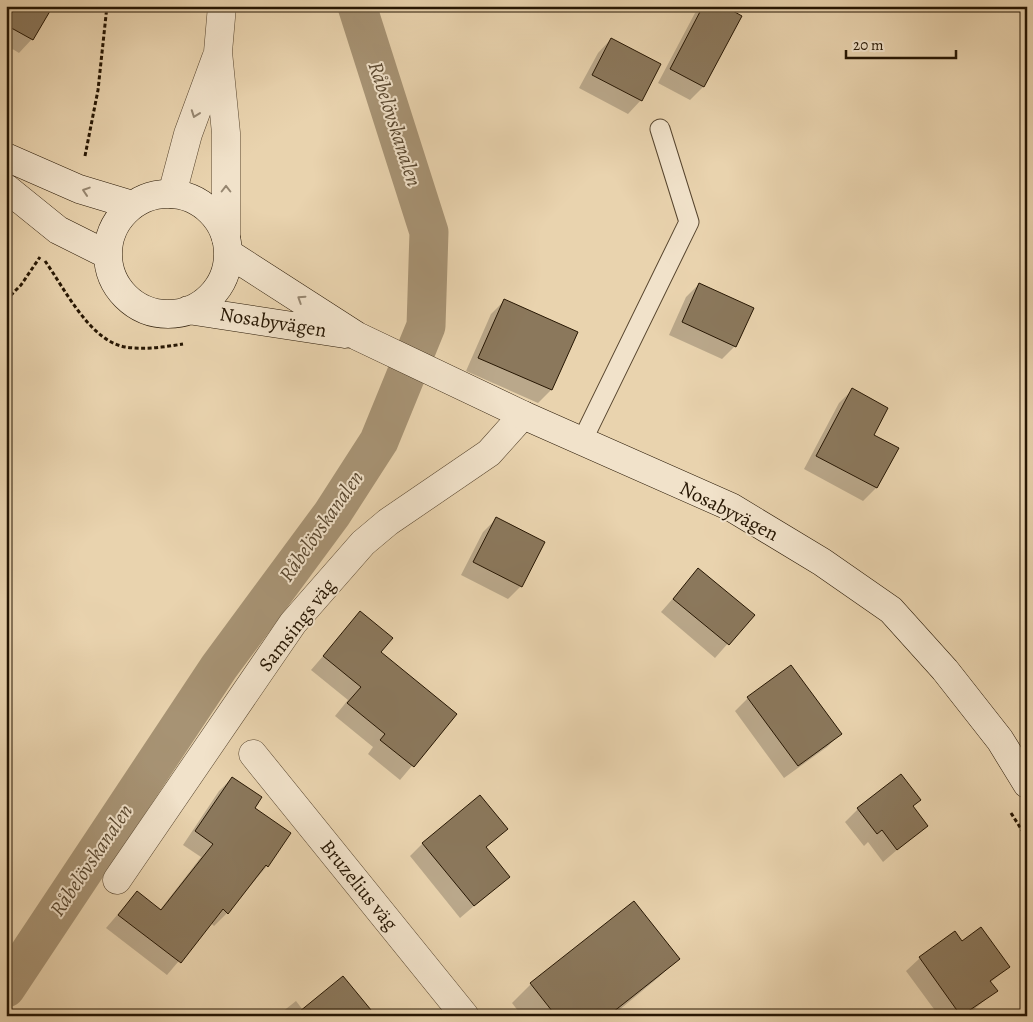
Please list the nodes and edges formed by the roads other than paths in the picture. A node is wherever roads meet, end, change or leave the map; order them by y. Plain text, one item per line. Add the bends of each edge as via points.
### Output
1 (222, 6) edge
2 (218, 52) junction
3 (660, 129) dead end
4 (6, 157) edge
5 (6, 188) edge
6 (172, 194) junction
7 (132, 205) junction
8 (227, 246) junction
9 (108, 255) junction
10 (188, 310) junction
11 (357, 336) junction
12 (522, 415) junction
13 (582, 441) junction
14 (253, 754) dead end
15 (1027, 784) edge
16 (118, 880) dead end
17 (466, 1016) edge

1 - 2 main road
2 -> 6 main road via 188,134
8 -> 2 main road via 226,133
3 - 13 lane via 690,222
7 -> 4 main road via 79,189
5 - 9 main road via 58,230
6 - 7 main road via 151,196
6 - 8 main road via 185,196 206,208 221,226
7 - 9 main road via 114,228
8 - 10 main road via 226,266 217,288
11 -> 8 main road, Nosabyvägen
9 - 10 main road via 115,282 134,303 160,313
10 - 11 main road, Nosabyvägen
11 - 12 main road, Nosabyvägen
12 - 13 main road, Nosabyvägen
12 - 16 main road, Samsings väg via 490,453 388,522 363,543 294,623
13 - 15 main road, Nosabyvägen via 731,507 822,562 891,610 945,670 1000,740
14 - 17 main road, Bruzelius väg

